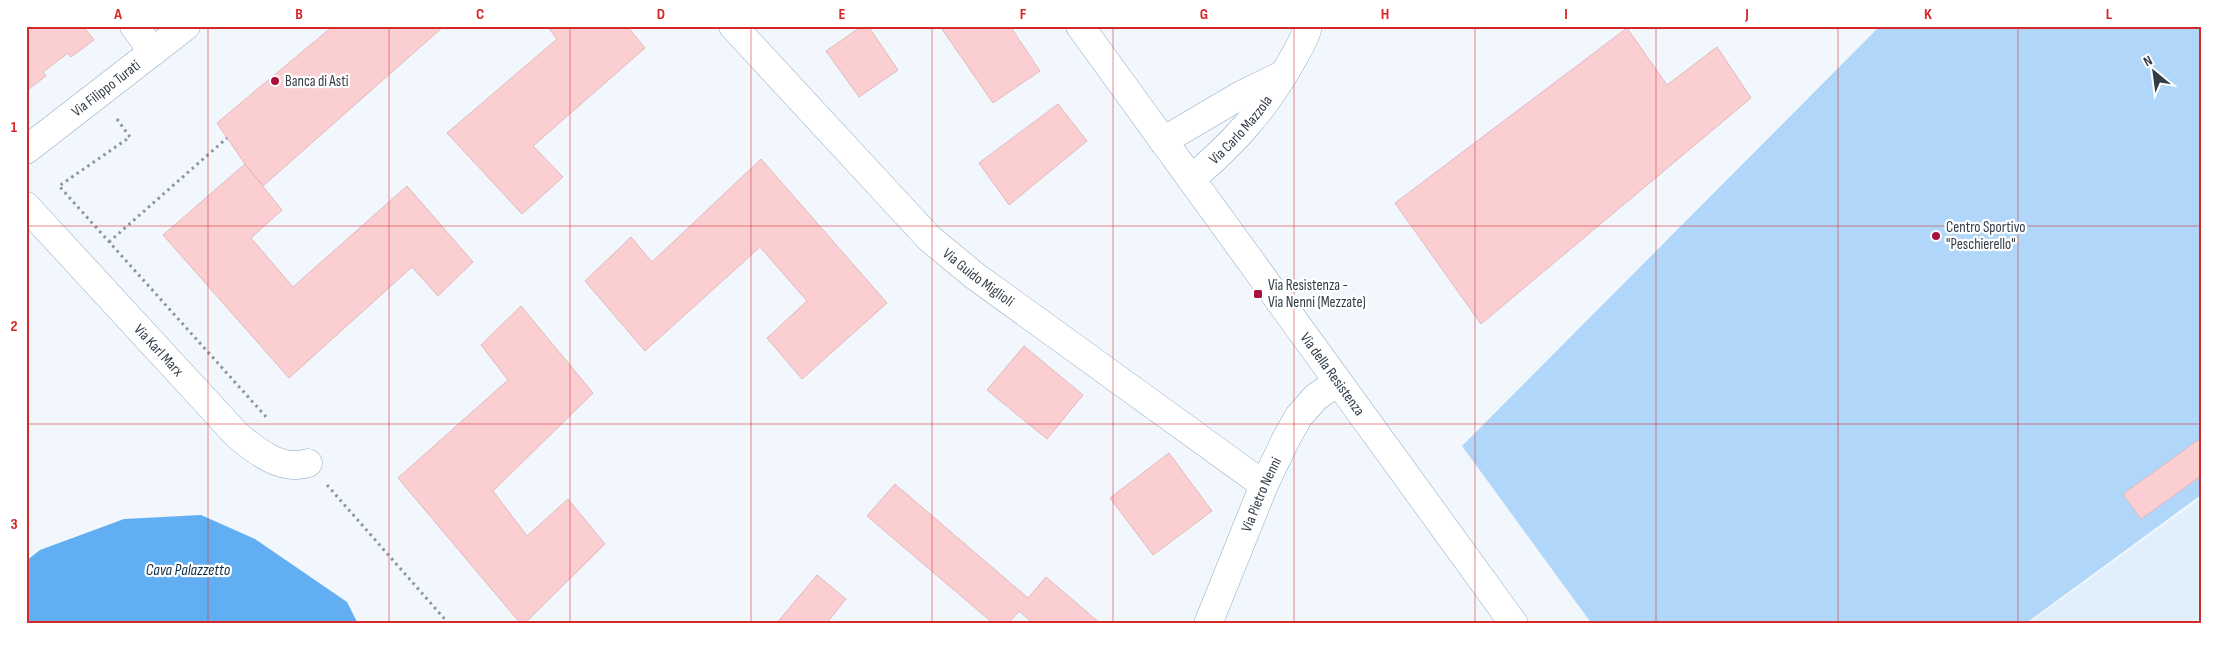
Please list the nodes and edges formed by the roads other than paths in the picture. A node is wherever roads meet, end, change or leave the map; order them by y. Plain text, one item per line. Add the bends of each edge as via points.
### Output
1 (134, 26) edge
2 (186, 26) edge
3 (733, 26) edge
4 (1080, 26) edge
5 (1314, 29) edge
6 (153, 52) junction
7 (1283, 75) junction
8 (1163, 141) junction
9 (26, 150) edge
10 (1191, 179) junction
11 (26, 206) edge
12 (1338, 382) junction
13 (308, 463) road end
14 (1264, 485) junction
15 (1208, 624) edge
16 (1514, 624) edge

1 - 6 street
2 - 6 street, Via Filippo Turati
3 - 14 street, Via Guido Miglioli via 929,238 983,282
4 - 8 street, Via della Resistenza
5 - 7 street, Via Carlo Mazzola
6 - 9 street, Via Filippo Turati
7 - 8 street, Via Carlo Mazzola via 1233,99
7 - 10 street, Via Carlo Mazzola via 1241,133
8 - 10 street, Via della Resistenza
10 - 12 street, Via della Resistenza
11 - 13 street, Via Karl Marx via 237,435 273,460 299,466
12 - 14 street, Via Pietro Nenni via 1316,397 1299,416
12 - 16 street, Via della Resistenza
14 - 15 street, Via Pietro Nenni

